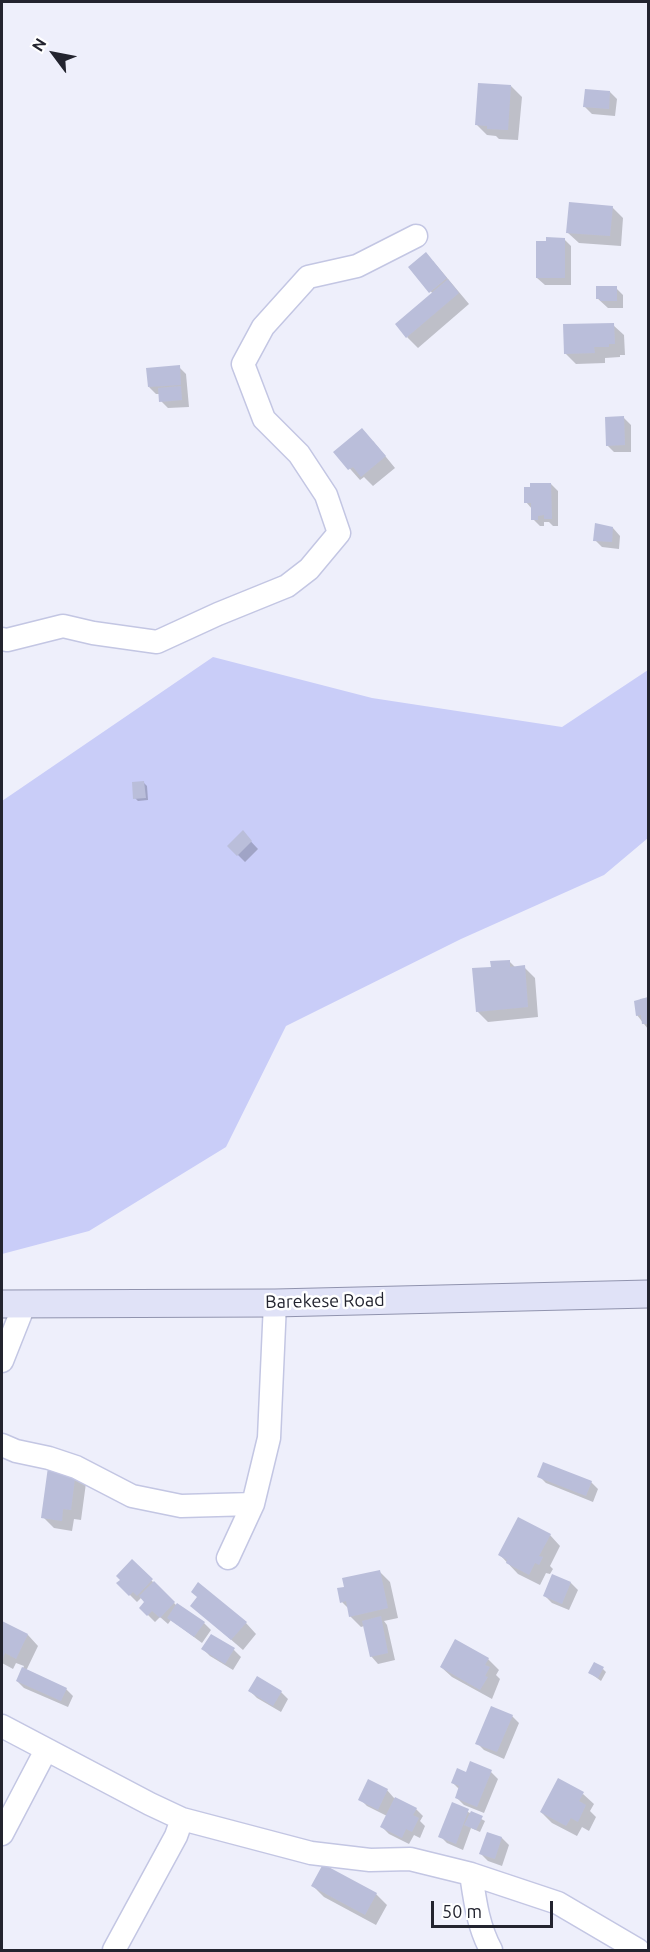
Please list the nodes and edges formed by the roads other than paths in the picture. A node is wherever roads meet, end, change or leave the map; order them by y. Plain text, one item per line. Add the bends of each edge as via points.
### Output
1 (416, 236) dead end
2 (2, 639) edge
3 (648, 1294) edge
4 (275, 1303) junction
5 (13, 1304) edge
6 (2, 1361) edge
7 (2, 1445) edge
8 (253, 1504) junction
9 (228, 1558) dead end
10 (2, 1726) edge
11 (46, 1750) junction
12 (182, 1819) junction
13 (2, 1834) edge
14 (471, 1874) junction
15 (114, 1950) edge
16 (491, 1950) edge
17 (638, 1950) edge

1 - 2 street via 357,266 308,277 263,327 243,364 264,419 299,454 326,495 339,533 309,569 287,586 157,642 63,626
3 - 4 main road, Barekese Road
4 - 5 main road, Barekese Road
4 - 8 street via 269,1438
5 - 6 street
7 - 8 street via 76,1467 132,1496 181,1506
8 - 9 street
10 - 11 street
11 - 12 street
11 - 13 street
12 - 14 street via 311,1853 370,1860 411,1859
12 - 15 street
14 - 16 street via 476,1908
14 - 17 street via 558,1903

